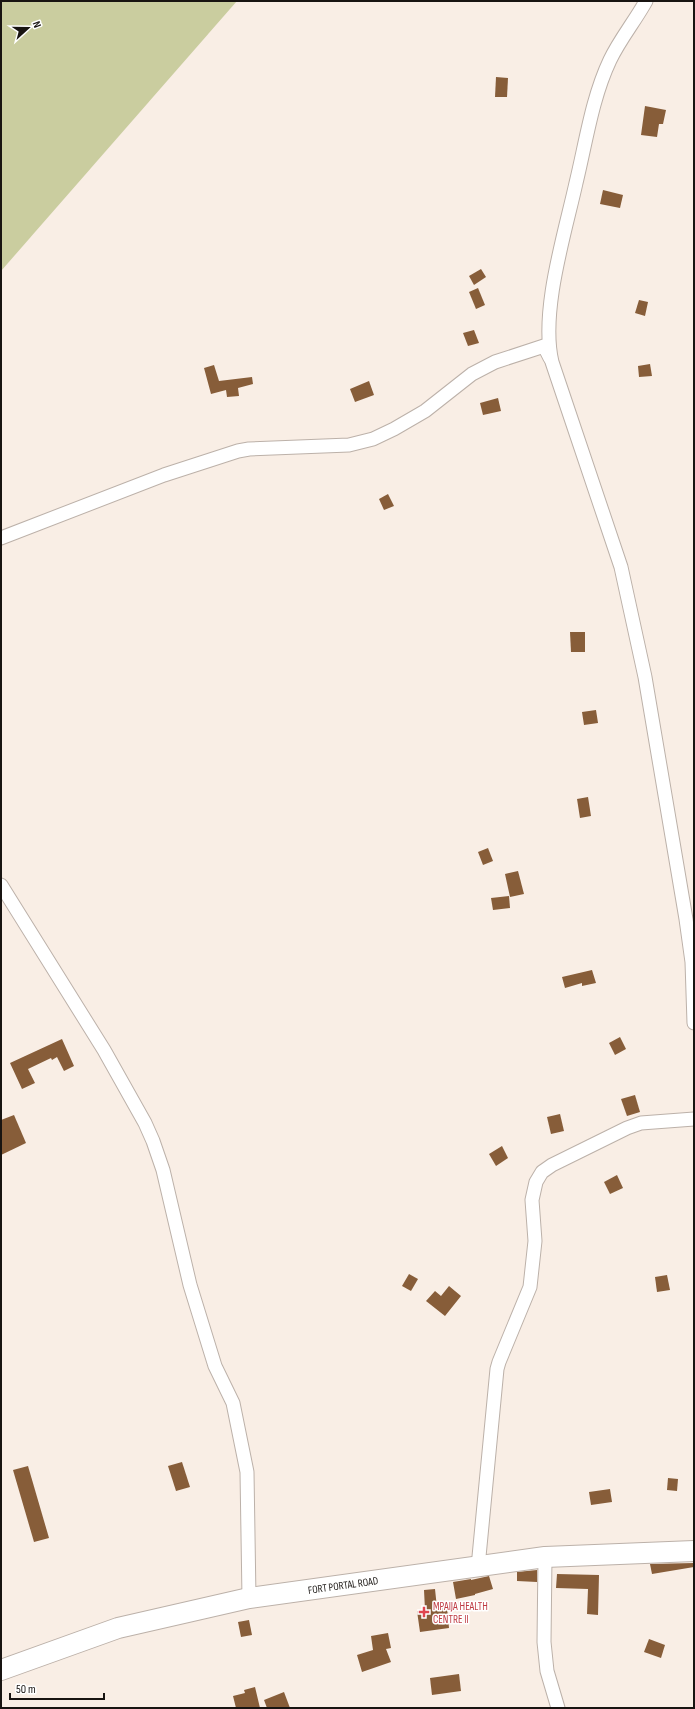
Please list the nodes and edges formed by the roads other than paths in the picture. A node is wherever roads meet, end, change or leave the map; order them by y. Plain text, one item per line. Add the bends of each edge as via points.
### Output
1 (646, 1) edge
2 (552, 362) junction
3 (1, 538) edge
4 (1, 885) edge
5 (694, 1023) edge
6 (694, 1119) edge
7 (694, 1551) edge
8 (545, 1557) junction
9 (478, 1567) junction
10 (249, 1598) junction
11 (1, 1670) edge
12 (558, 1708) edge

1 - 2 street via 610,60 595,102 554,284 549,346
2 - 3 street via 544,346 495,362 472,374 425,411 372,439 349,444 238,451 164,475
2 - 5 street via 621,567 645,677 686,919 692,962
4 - 10 street via 104,1050 153,1141 163,1170 192,1292 215,1366 233,1403 247,1472
6 - 9 street via 641,1123 627,1128 552,1165 542,1172 536,1182 532,1200 535,1240 530,1287 498,1362
7 - 8 main road, FORT PORTAL ROAD
8 - 9 main road, FORT PORTAL ROAD
8 - 12 street via 544,1642 547,1671
9 - 10 main road, FORT PORTAL ROAD
10 - 11 main road, FORT PORTAL ROAD via 118,1628

